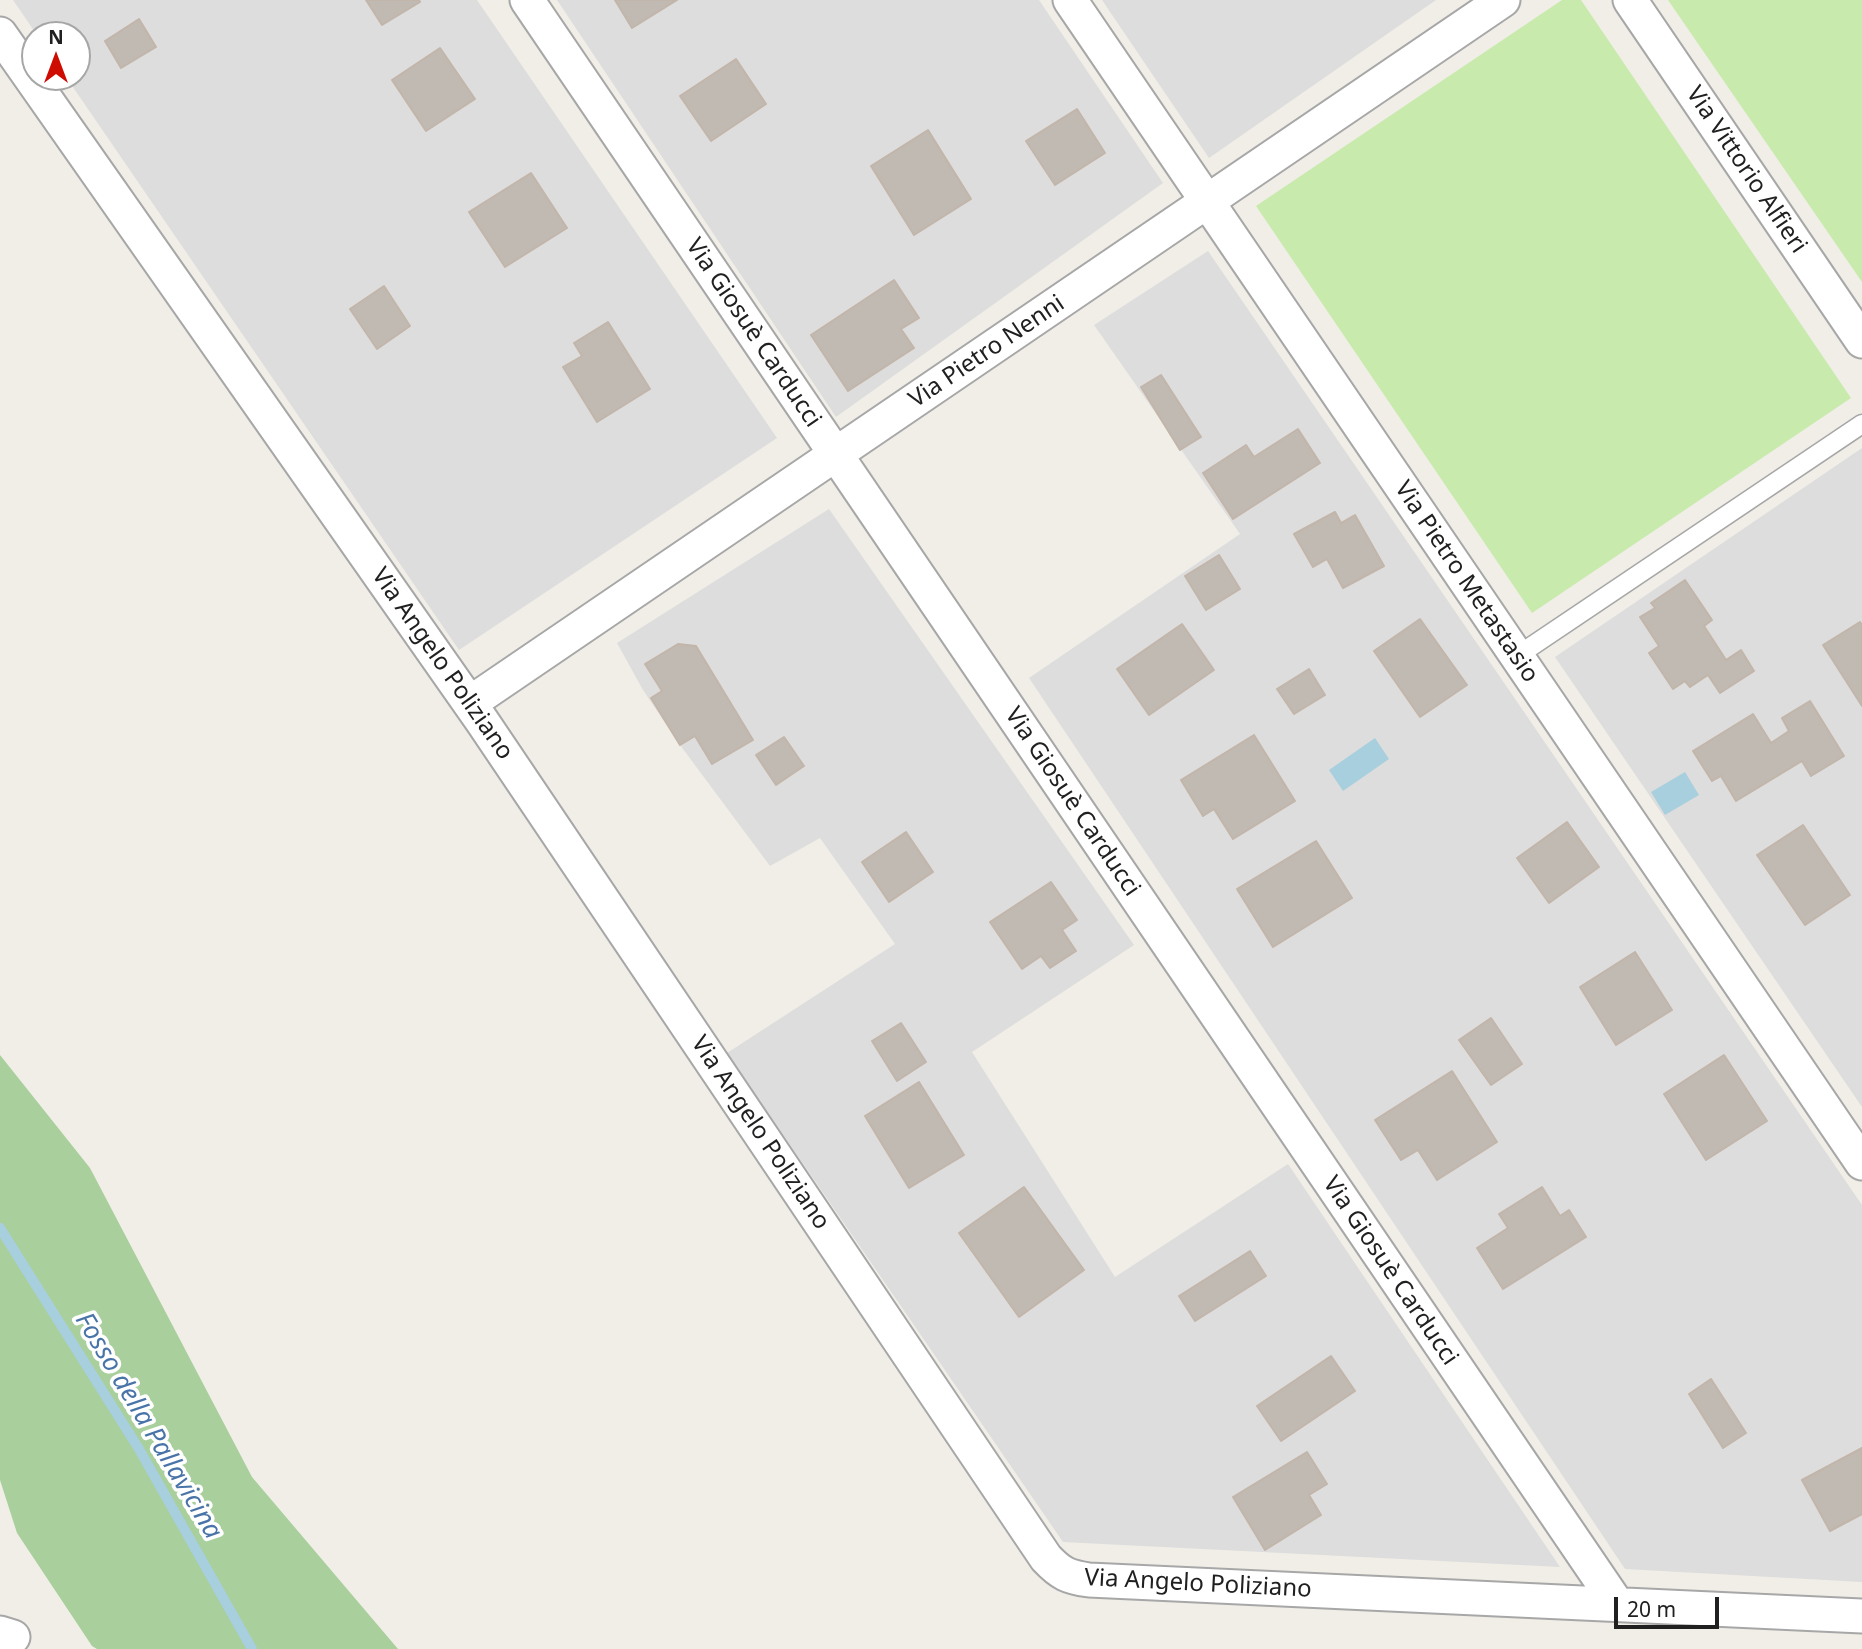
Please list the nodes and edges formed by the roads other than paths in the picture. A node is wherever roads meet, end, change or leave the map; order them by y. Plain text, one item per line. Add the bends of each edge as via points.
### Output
1 (527, 0) edge
2 (1070, 0) edge
3 (1503, 0) edge
4 (1630, 0) edge
5 (0, 34) edge
6 (1207, 201) junction
7 (1862, 341) edge
8 (1862, 424) edge
9 (836, 454) junction
10 (1517, 656) junction
11 (470, 703) junction
12 (1862, 1163) edge
13 (1616, 1604) junction
14 (1862, 1616) edge

1 - 9 street, Via Giosuè Carducci
2 - 6 street, Via Pietro Metastasio
3 - 6 street, Via Pietro Nenni
4 - 7 street, Via Vittorio Alfieri
5 - 11 street, Via Angelo Poliziano
6 - 9 street, Via Pietro Nenni
6 - 10 street, Via Pietro Metastasio
8 - 10 lane
9 - 11 street, Via Pietro Nenni
9 - 13 street, Via Giosuè Carducci
10 - 12 street, Via Pietro Metastasio
11 - 13 street, Via Angelo Poliziano via 1046,1558 1061,1573 1089,1580
13 - 14 street, Via Angelo Poliziano

